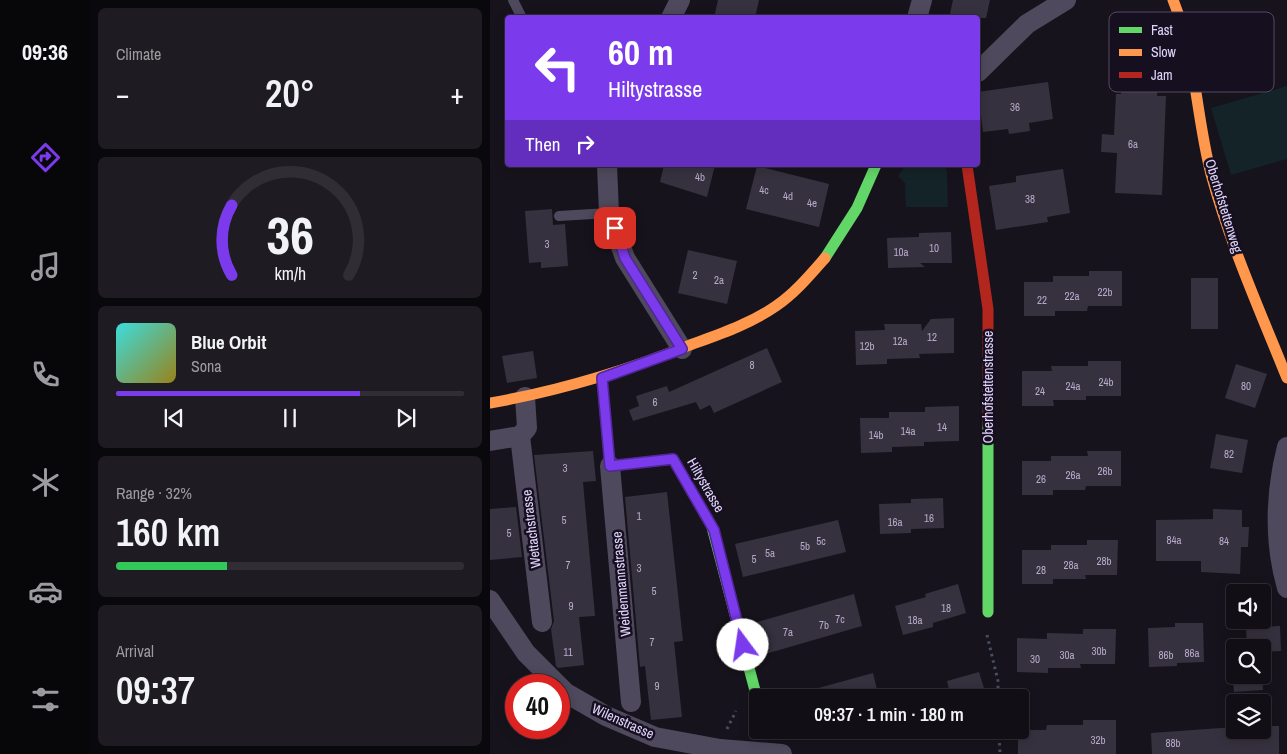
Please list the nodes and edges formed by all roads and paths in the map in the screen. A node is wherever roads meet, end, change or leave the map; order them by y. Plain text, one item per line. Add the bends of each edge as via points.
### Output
1 (513, 0) edge
2 (680, 0) edge
3 (922, 0) edge
4 (1066, 0) edge
5 (1173, 0) edge
6 (1179, 12) edge
7 (520, 15) edge
8 (672, 15) edge
9 (918, 15) edge
10 (980, 70) edge
11 (1196, 92) edge
12 (607, 167) edge
13 (875, 167) edge
14 (967, 167) edge
15 (609, 213) junction
16 (559, 216) dead end
17 (682, 349) junction
18 (602, 378) junction
19 (1287, 378) edge
20 (525, 398) junction
21 (490, 403) edge
22 (520, 436) junction
23 (490, 441) edge
24 (1287, 447) edge
25 (610, 466) junction
26 (1287, 588) edge
27 (490, 600) edge
28 (988, 612) joint
29 (542, 622) dead end
30 (547, 674) edge
31 (755, 689) edge
32 (998, 689) edge
33 (570, 694) edge
34 (631, 702) dead end
35 (742, 709) dead end
36 (999, 739) edge
37 (720, 748) junction
38 (782, 754) edge
39 (1000, 754) edge

1 - 7 lane
2 - 8 street
3 - 9 street
4 - 10 street via 1028,24
5 - 6 street, Oberhofstettenweg
11 - 19 street, Oberhofstettenweg via 1211,173
12 - 15 street
13 - 17 street via 852,218 801,284 759,317
14 - 28 street, Oberhofstettenstrasse via 988,309
15 - 16 lane
15 - 17 street via 625,258
17 - 18 street
18 - 20 street
18 - 25 street
20 - 21 street
20 - 22 street via 528,428
22 - 23 street
22 - 29 street, Wettachstrasse
24 - 26 street via 1278,514 1280,564
25 - 31 street, Hiltystrasse via 673,459 714,530
25 - 34 street, Weidenmannstrasse
27 - 30 street, Wilenstrasse via 526,654
28 - 32 path via 987,642
33 - 37 street, Wilenstrasse via 606,716 655,737
35 - 37 path via 734,711
36 - 39 path
37 - 38 street, Wilenstrasse

